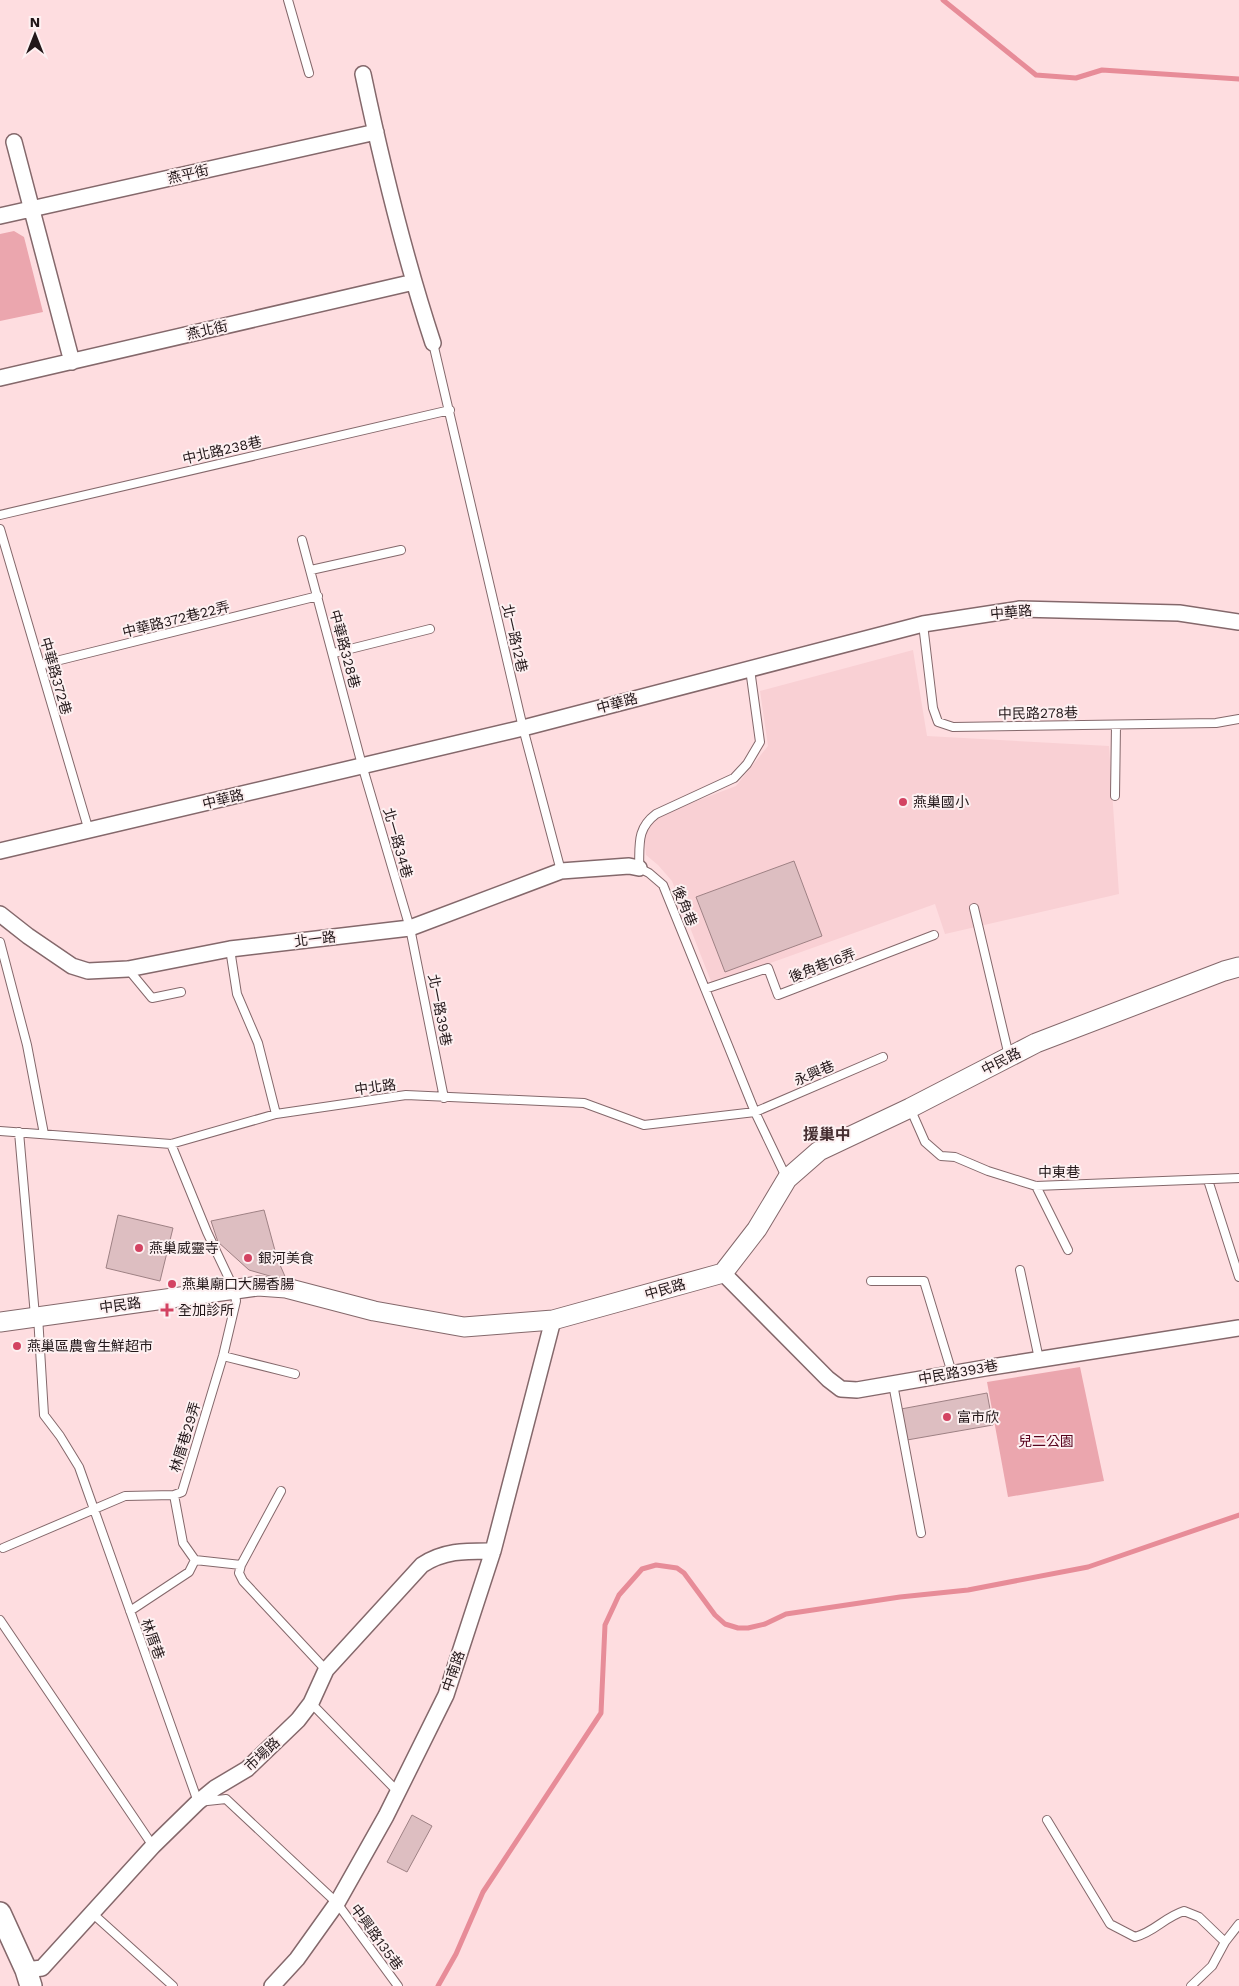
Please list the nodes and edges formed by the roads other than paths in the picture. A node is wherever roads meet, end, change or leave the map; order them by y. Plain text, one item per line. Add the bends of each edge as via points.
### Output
1 (288, 0) edge
2 (309, 74) dead end
3 (363, 74) dead end
4 (376, 132) junction
5 (14, 142) dead end
6 (30, 210) junction
7 (0, 216) edge
8 (414, 282) junction
9 (433, 343) joint
10 (72, 362) junction
11 (0, 378) edge
12 (450, 410) junction
13 (0, 515) edge
14 (0, 529) edge
15 (302, 540) dead end
16 (401, 550) dead end
17 (311, 570) junction
18 (318, 596) junction
19 (1239, 622) edge
20 (923, 624) junction
21 (430, 629) dead end
22 (334, 653) junction
23 (40, 665) junction
24 (750, 669) junction
25 (1239, 719) edge
26 (1116, 725) junction
27 (523, 728) junction
28 (362, 765) junction
29 (1115, 796) dead end
30 (89, 831) junction
31 (0, 851) edge
32 (639, 868) junction
33 (561, 870) junction
34 (974, 908) dead end
35 (0, 914) edge
36 (410, 928) junction
37 (934, 935) dead end
38 (0, 942) edge
39 (230, 949) junction
40 (1232, 966) edge
41 (128, 969) junction
42 (705, 989) junction
43 (181, 992) dead end
44 (1009, 1056) junction
45 (883, 1057) dead end
46 (444, 1098) junction
47 (910, 1108) junction
48 (755, 1112) junction
49 (276, 1114) junction
50 (0, 1131) edge
51 (19, 1132) junction
52 (44, 1134) junction
53 (171, 1144) junction
54 (787, 1178) junction
55 (1239, 1178) edge
56 (1208, 1180) junction
57 (1036, 1186) junction
58 (1068, 1250) dead end
59 (1020, 1270) dead end
60 (723, 1273) junction
61 (1239, 1277) edge
62 (872, 1281) dead end
63 (234, 1289) junction
64 (37, 1316) junction
65 (553, 1320) junction
66 (0, 1322) edge
67 (1239, 1328) edge
68 (223, 1356) junction
69 (1039, 1359) junction
70 (952, 1373) junction
71 (295, 1374) dead end
72 (893, 1384) junction
73 (281, 1490) dead end
74 (174, 1494) junction
75 (94, 1510) junction
76 (921, 1533) dead end
77 (3, 1548) dead end
78 (493, 1551) junction
79 (195, 1560) junction
80 (240, 1565) junction
81 (130, 1612) junction
82 (0, 1620) edge
83 (326, 1670) junction
84 (312, 1703) junction
85 (398, 1792) junction
86 (198, 1802) junction
87 (1046, 1820) dead end
88 (153, 1846) junction
89 (337, 1903) junction
90 (0, 1913) edge
91 (92, 1914) junction
92 (1239, 1924) edge
93 (1225, 1942) junction
94 (29, 1978) edge
95 (173, 1986) edge
96 (272, 1986) edge
97 (398, 1986) edge
98 (1191, 1986) edge

1 - 2 lane
3 - 4 street
4 - 6 street, 燕平街
4 - 8 street
5 - 6 street
6 - 7 street, 燕平街
6 - 10 street
8 - 9 street
8 - 10 street, 燕北街
9 - 12 lane, 北一路12巷
10 - 11 street, 燕北街
12 - 13 lane, 中北路238巷
12 - 27 lane, 北一路12巷
14 - 23 lane, 中華路372巷
15 - 17 lane, 中華路328巷
16 - 17 lane
17 - 18 lane, 中華路328巷
18 - 22 lane, 中華路328巷
18 - 23 lane, 中華路372巷22弄
19 - 20 street, 中華路 via 1179,613 1020,609
20 - 24 street, 中華路
20 - 26 lane, 中民路278巷 via 933,708 938,722 952,727
21 - 22 lane
22 - 28 lane, 中華路328巷
23 - 30 lane, 中華路372巷
24 - 27 street, 中華路
24 - 32 lane via 760,742 734,778 656,814 646,822 641,834
25 - 26 lane, 中民路278巷 via 1216,723
26 - 29 lane
27 - 28 street, 中華路
27 - 33 lane, 北一路12巷
28 - 30 street, 中華路
28 - 36 lane, 北一路34巷
30 - 31 street, 中華路
32 - 33 street, 北一路
32 - 42 lane, 後角巷 via 663,885
33 - 36 street, 北一路
34 - 44 lane
35 - 41 street, 北一路 via 72,966 88,970
36 - 39 street, 北一路
36 - 46 lane, 北一路39巷
37 - 42 lane, 後角巷16弄 via 778,995 768,968
38 - 52 lane via 27,1045
39 - 41 street, 北一路
39 - 49 lane via 237,994 258,1043
40 - 44 street, 中民路
41 - 43 lane via 152,998
42 - 48 lane, 後角巷
44 - 47 street, 中民路
45 - 48 lane, 永興巷
46 - 48 lane, 中北路 via 584,1103 644,1125
46 - 49 lane, 中北路 via 406,1095
47 - 54 street, 中民路 via 819,1151
47 - 57 lane, 中東巷 via 925,1142 941,1156 955,1157
48 - 54 lane, 後角巷
49 - 53 lane, 中北路
50 - 51 lane, 中北路
51 - 52 lane, 中北路
51 - 64 lane, 林厝巷
52 - 53 lane, 中北路
53 - 63 lane
54 - 60 street, 中民路 via 757,1229
55 - 56 lane, 中東巷
56 - 57 lane, 中東巷
56 - 61 lane
57 - 58 lane
59 - 69 lane
60 - 65 street, 中民路
60 - 72 street, 中民路393巷 via 828,1379 841,1388 857,1390
62 - 70 lane via 924,1280
63 - 64 street, 中民路
63 - 65 street, 中民路 via 258,1286 286,1288 374,1311 464,1327
63 - 68 lane, 林厝巷29弄 via 236,1301
64 - 66 street, 中民路
64 - 75 lane, 林厝巷 via 44,1415 78,1467
65 - 78 street, 中南路
67 - 69 street, 中民路393巷
68 - 71 lane
68 - 74 lane, 林厝巷29弄 via 182,1492
69 - 70 street, 中民路393巷
70 - 72 street, 中民路393巷
72 - 76 lane
73 - 80 lane
74 - 75 lane via 125,1496
74 - 79 lane via 183,1543
75 - 77 lane
75 - 81 lane, 林厝巷
78 - 83 street, 市場路 via 458,1550 434,1557 422,1565
78 - 85 street, 中南路 via 446,1694
79 - 80 lane
79 - 81 lane via 189,1572
80 - 83 lane via 243,1581
81 - 86 lane, 林厝巷
82 - 88 lane
83 - 84 street, 市場路
84 - 85 lane
84 - 86 street, 市場路 via 247,1769
85 - 89 street, 中南路
86 - 88 street, 市場路
86 - 89 lane via 226,1798
87 - 93 lane via 1110,1924 1135,1937 1149,1933 1171,1915 1184,1911 1199,1917
88 - 91 street, 市場路
89 - 96 street, 中南路 via 297,1959
89 - 97 lane, 中興路135巷
90 - 94 main road
91 - 94 street, 市場路
91 - 95 lane
92 - 93 lane
93 - 98 lane via 1212,1966

